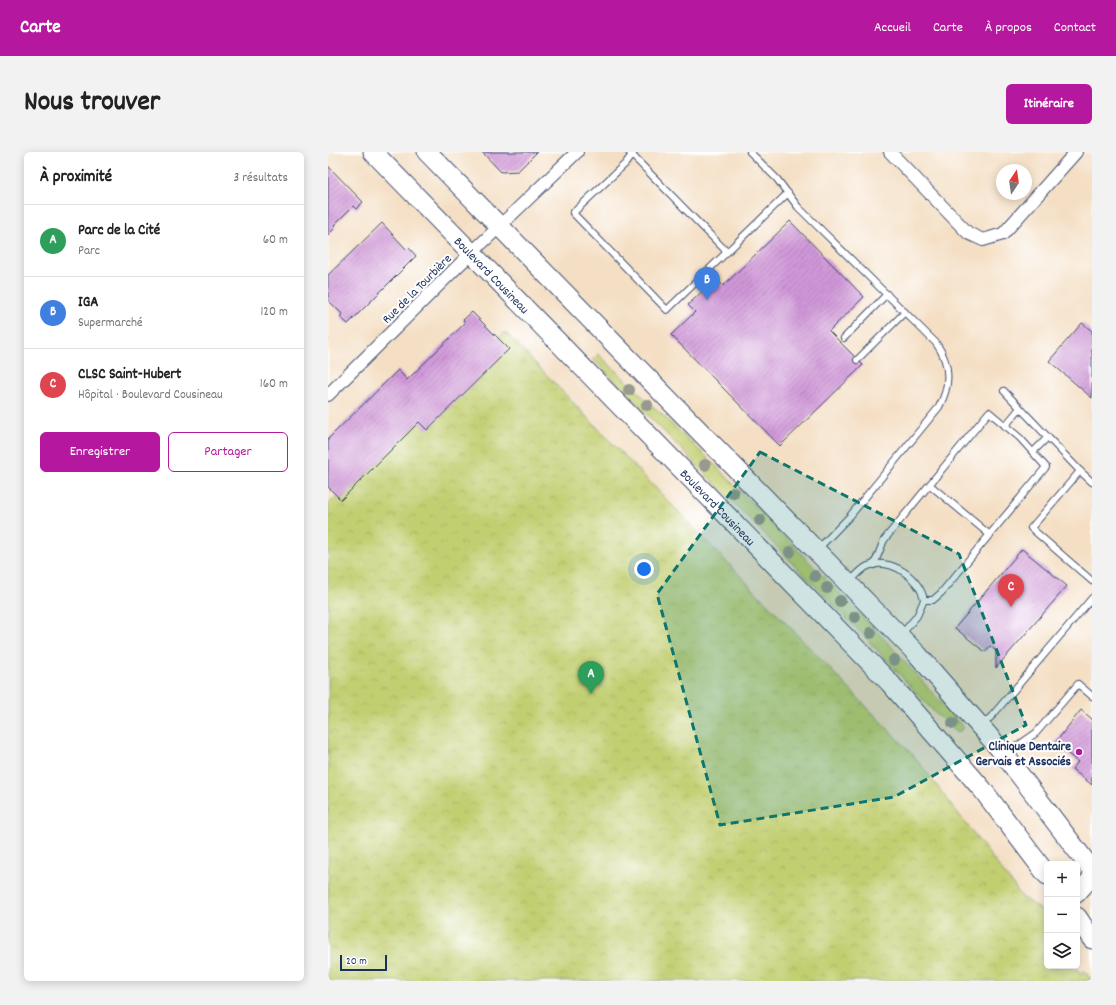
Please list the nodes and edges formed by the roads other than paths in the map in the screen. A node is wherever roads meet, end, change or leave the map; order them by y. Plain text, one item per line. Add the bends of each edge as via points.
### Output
1 (373, 152) edge
2 (427, 152) edge
3 (577, 152) edge
4 (750, 152) edge
5 (890, 152) edge
6 (1076, 152) edge
7 (632, 153) edge
8 (788, 193) junction
9 (500, 226) junction
10 (727, 252) junction
11 (472, 254) junction
12 (887, 294) junction
13 (905, 312) junction
14 (844, 338) dead end
15 (857, 360) dead end
16 (1004, 391) dead end
17 (328, 395) edge
18 (1020, 408) junction
19 (1005, 426) junction
20 (1048, 437) junction
21 (1033, 452) junction
22 (1080, 472) junction
23 (1092, 482) edge
24 (930, 485) junction
25 (990, 535) junction
26 (816, 550) junction
27 (874, 565) junction
28 (1092, 581) edge
29 (848, 583) junction
30 (1092, 598) edge
31 (924, 600) junction
32 (900, 636) junction
33 (1092, 696) edge
34 (981, 726) junction
35 (1004, 754) junction
36 (1092, 870) edge
37 (1044, 871) edge
38 (1092, 877) edge
39 (1080, 891) edge

1 - 11 main road, Boulevard Cousineau
2 - 9 main road
3 - 9 street, Rue de la Tourbière
4 - 8 lane
5 - 6 street via 968,233 983,240 1003,234
7 - 10 lane
7 - 10 lane via 625,164 573,213 667,310
8 - 10 lane
8 - 12 lane via 798,207
9 - 11 street, Rue de la Tourbière
9 - 26 main road
11 - 17 street, Rue de la Tourbière
11 - 37 main road, Boulevard Cousineau via 890,683 982,789
12 - 13 lane
12 - 14 lane
13 - 15 lane
13 - 26 lane via 936,343 943,354 948,374 945,394 935,412 860,504
16 - 18 lane
18 - 19 lane
18 - 20 lane
19 - 21 lane
19 - 24 lane via 989,412
20 - 21 lane
20 - 22 lane
21 - 25 lane via 1046,467
22 - 23 lane
22 - 28 lane via 1031,528
24 - 25 lane
24 - 27 lane via 884,540
25 - 31 lane via 941,593 933,600
26 - 29 main road
27 - 29 lane via 864,568
27 - 31 lane via 890,566 906,573 920,587
29 - 32 main road
30 - 34 lane
31 - 32 lane via 917,616
32 - 34 main road
33 - 35 lane via 1078,684 1036,733
34 - 35 main road
35 - 36 main road
38 - 39 street

